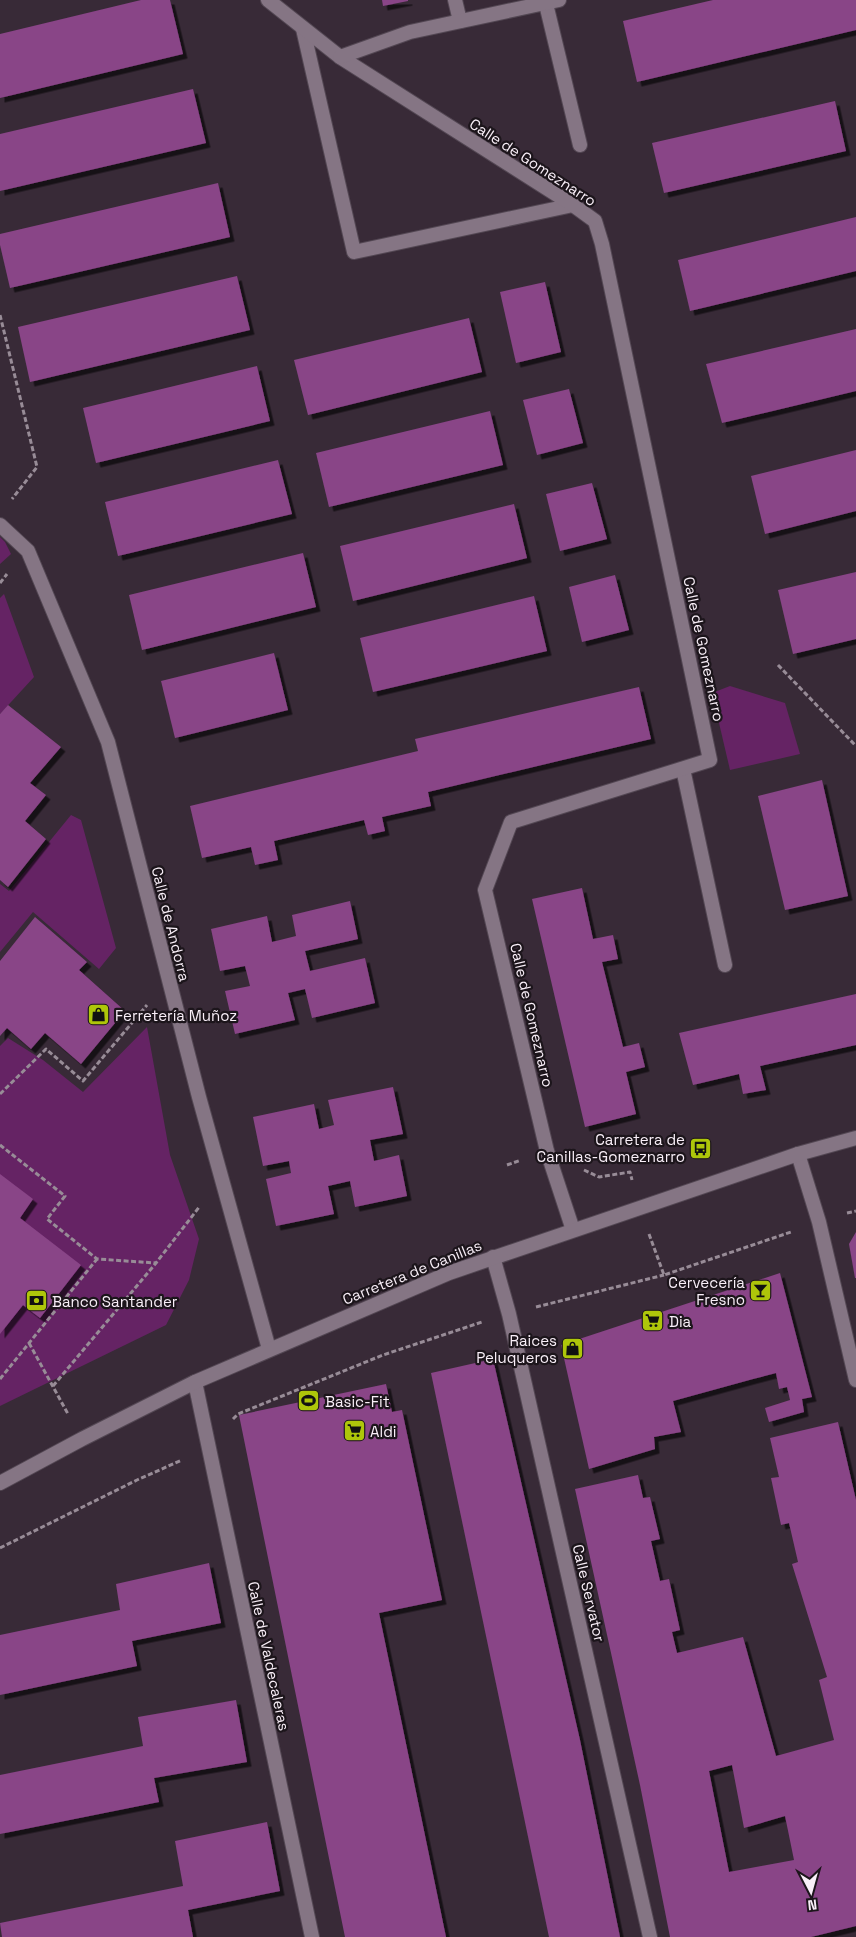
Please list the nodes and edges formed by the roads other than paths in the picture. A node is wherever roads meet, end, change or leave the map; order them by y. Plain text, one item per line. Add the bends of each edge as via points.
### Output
1 (268, 0) edge
2 (455, 0) edge
3 (552, 2) edge
4 (460, 21) junction
5 (303, 29) junction
6 (340, 57) junction
7 (580, 146) dead end
8 (573, 205) junction
9 (0, 524) edge
10 (682, 769) junction
11 (725, 965) dead end
12 (856, 1138) edge
13 (798, 1154) junction
14 (573, 1230) junction
15 (493, 1257) junction
16 (268, 1349) junction
17 (856, 1380) edge
18 (195, 1382) junction
19 (0, 1483) edge
20 (312, 1937) edge
21 (650, 1937) edge

1 - 5 street, Calle de Gomeznarro
2 - 4 street
3 - 4 street
3 - 7 street
4 - 6 street via 410,32
5 - 6 street, Calle de Gomeznarro
5 - 8 street via 354,252
6 - 8 street, Calle de Gomeznarro
8 - 10 street, Calle de Gomeznarro via 595,221 602,244 710,760
9 - 16 street, Calle de Andorra via 28,551 108,742 168,980
10 - 11 street
10 - 14 street, Calle de Gomeznarro via 511,822 485,890 547,1151
12 - 13 street, Carretera de Canillas
13 - 14 street, Carretera de Canillas
13 - 17 street via 819,1222
14 - 15 street, Carretera de Canillas
15 - 16 street, Carretera de Canillas
15 - 21 street, Calle Servator via 509,1314
16 - 18 street, Carretera de Canillas
18 - 19 street, Carretera de Canillas
18 - 20 street, Calle de Valdecaleras

